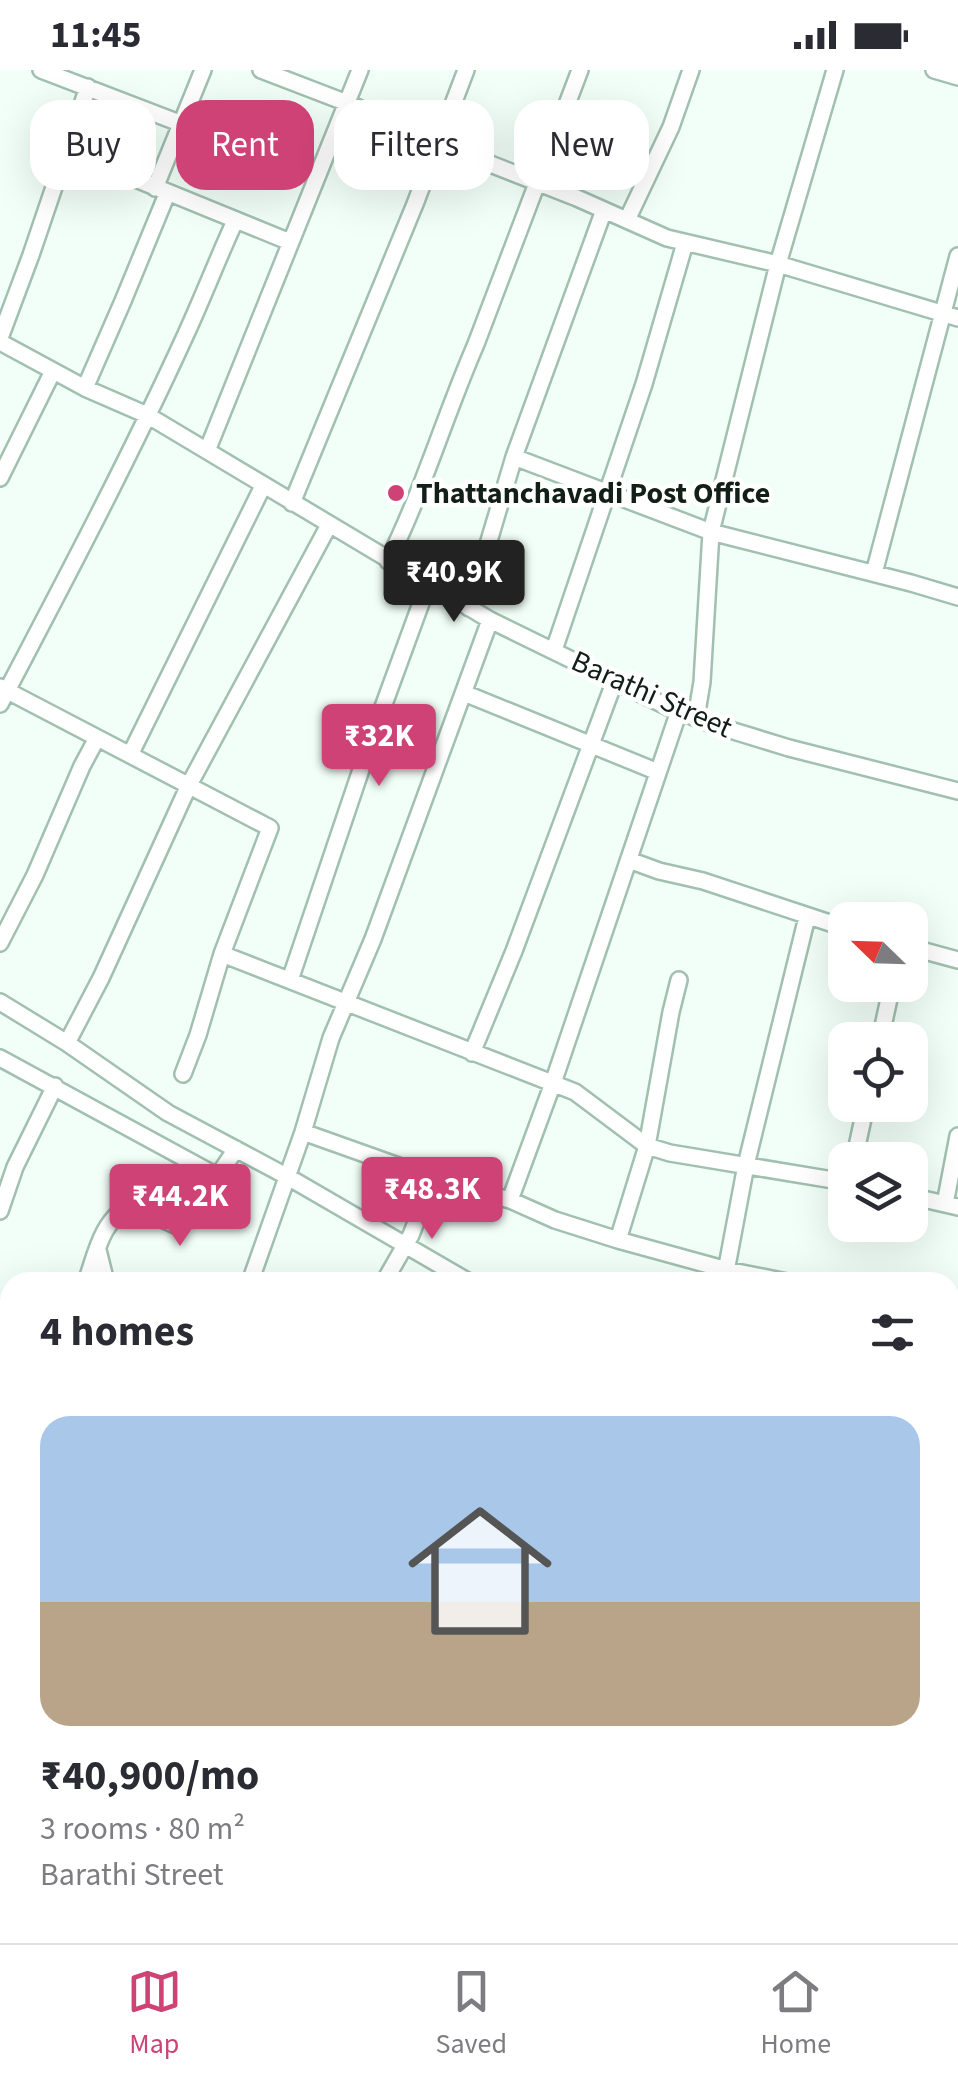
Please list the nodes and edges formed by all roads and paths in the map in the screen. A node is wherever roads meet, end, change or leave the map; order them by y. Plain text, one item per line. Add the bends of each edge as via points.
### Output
1 (41, 70) edge
2 (203, 70) edge
3 (261, 70) edge
4 (360, 70) edge
5 (466, 70) edge
6 (580, 70) edge
7 (691, 70) edge
8 (836, 70) edge
9 (934, 70) edge
10 (958, 78) edge
11 (84, 80) edge
12 (191, 100) edge
13 (339, 100) edge
14 (348, 100) edge
15 (454, 100) edge
16 (568, 100) edge
17 (176, 121) edge
18 (334, 135) edge
19 (176, 143) edge
20 (156, 189) edge
21 (53, 190) edge
22 (419, 190) edge
23 (533, 190) edge
24 (555, 190) edge
25 (161, 191) junction
26 (604, 210) junction
27 (626, 220) junction
28 (235, 221) junction
29 (290, 242) junction
30 (685, 243) junction
31 (958, 256) edge
32 (778, 264) junction
33 (950, 315) edge
34 (0, 340) edge
35 (53, 371) junction
36 (84, 388) junction
37 (147, 415) junction
38 (207, 451) junction
39 (514, 458) junction
40 (0, 478) edge
41 (263, 486) junction
42 (610, 492) junction
43 (292, 503) junction
44 (330, 525) junction
45 (712, 532) junction
46 (388, 561) junction
47 (874, 573) junction
48 (428, 584) junction
49 (958, 598) edge
50 (468, 608) junction
51 (490, 620) junction
52 (554, 650) junction
53 (614, 680) junction
54 (464, 693) junction
55 (2, 694) edge
56 (678, 711) junction
57 (696, 718) junction
58 (97, 738) junction
59 (591, 745) junction
60 (130, 755) junction
61 (658, 772) junction
62 (190, 785) junction
63 (958, 791) edge
64 (629, 860) junction
65 (807, 917) junction
66 (828, 923) edge
67 (0, 943) edge
68 (928, 951) edge
69 (222, 954) junction
70 (958, 960) edge
71 (290, 980) junction
72 (680, 980) dead end
73 (0, 1002) edge
74 (345, 1003) junction
75 (67, 1043) junction
76 (472, 1053) junction
77 (0, 1058) edge
78 (183, 1074) dead end
79 (553, 1083) junction
80 (55, 1086) junction
81 (303, 1132) junction
82 (958, 1136) edge
83 (647, 1146) junction
84 (236, 1149) junction
85 (746, 1166) junction
86 (217, 1176) junction
87 (288, 1176) junction
88 (433, 1178) junction
89 (828, 1179) edge
90 (510, 1200) junction
91 (952, 1206) edge
92 (0, 1211) edge
93 (618, 1240) junction
94 (405, 1246) junction
95 (98, 1250) junction
96 (90, 1272) edge
97 (104, 1272) edge
98 (254, 1272) edge
99 (390, 1272) edge
100 (450, 1272) edge
101 (714, 1272) edge
102 (727, 1272) edge

1 - 11 street
2 - 12 street
3 - 13 street
4 - 14 street
5 - 15 street
6 - 16 street
7 - 27 street
8 - 32 street
9 - 10 street
11 - 17 street
18 - 29 street
19 - 25 street
20 - 25 street
21 - 34 street
22 - 43 street
23 - 46 street
24 - 26 street
25 - 28 street
25 - 36 street via 124,302
26 - 27 street
26 - 39 street
27 - 30 street
28 - 29 street
28 - 37 street
29 - 38 street
30 - 32 street
30 - 42 street
31 - 33 street
32 - 33 street
32 - 45 street
33 - 47 street
34 - 35 street, Barathi Street
35 - 36 street, Barathi Street
35 - 40 street
36 - 37 street, Barathi Street
37 - 38 street, Barathi Street
37 - 55 street
38 - 41 street, Barathi Street
39 - 42 street
39 - 50 street
41 - 43 street, Barathi Street
41 - 60 street
42 - 45 street
42 - 52 street
43 - 44 street, Barathi Street
44 - 46 street, Barathi Street
44 - 62 street
45 - 47 street
45 - 57 street
46 - 48 street, Barathi Street
47 - 49 street
48 - 50 street, Barathi Street
48 - 71 street
50 - 51 street, Barathi Street
51 - 52 street, Barathi Street
51 - 54 street
52 - 53 street, Barathi Street
53 - 56 street, Barathi Street
53 - 59 street
54 - 59 street
54 - 74 street
55 - 58 street
56 - 57 street, Barathi Street
56 - 61 street
57 - 63 street, Barathi Street
58 - 60 street
58 - 67 street
59 - 61 street
59 - 76 street
60 - 62 street
61 - 64 street
62 - 69 street via 270,828
62 - 75 street
64 - 65 street
64 - 79 street
65 - 66 street
65 - 85 street
68 - 70 street
69 - 71 street
69 - 78 street
71 - 74 street
72 - 83 street
73 - 75 street
74 - 76 street
74 - 81 street
75 - 84 street via 168,1113
76 - 79 street
77 - 80 street
79 - 83 street
79 - 90 street
80 - 86 street
80 - 92 street
81 - 87 street
81 - 88 street
82 - 91 street
83 - 85 street
83 - 93 street
84 - 86 street
84 - 87 street
85 - 89 street
85 - 102 street
86 - 95 street via 179,1227 132,1205 109,1222
87 - 94 street
87 - 98 street
88 - 90 street
88 - 94 street
90 - 93 street
93 - 101 street
94 - 99 street
94 - 100 street
95 - 96 street
95 - 97 street

